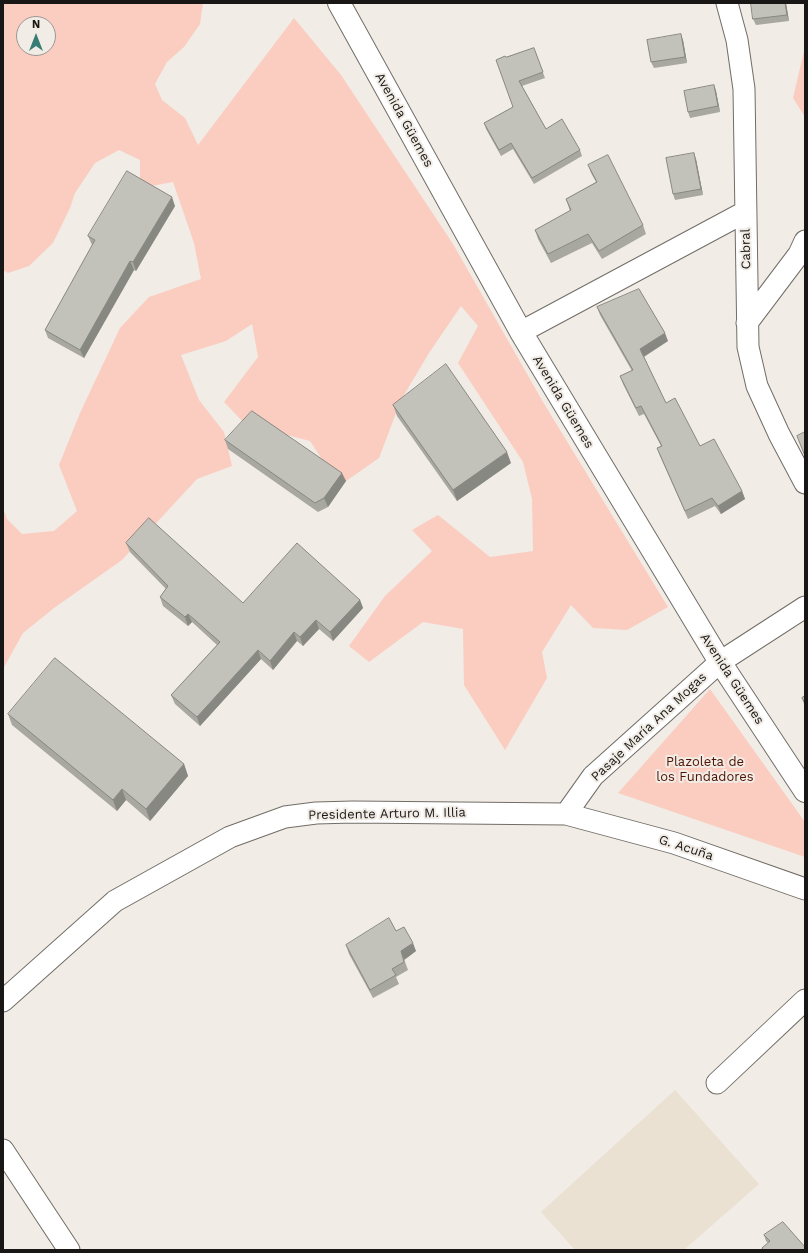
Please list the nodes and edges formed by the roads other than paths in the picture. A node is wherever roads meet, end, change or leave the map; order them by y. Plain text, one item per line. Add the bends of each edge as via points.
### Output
1 (339, 3) edge
2 (727, 3) edge
3 (745, 212) junction
4 (805, 241) edge
5 (747, 323) junction
6 (520, 332) junction
7 (805, 483) edge
8 (805, 607) edge
9 (720, 662) junction
10 (805, 791) edge
11 (566, 814) junction
12 (805, 889) edge
13 (805, 1000) edge
14 (3, 1001) edge
15 (717, 1083) dead end
16 (3, 1150) edge
17 (69, 1250) edge

1 - 6 main road, Avenida Güemes
2 - 3 street, Cabral via 737,40 744,89
3 - 5 street, Cabral
3 - 6 street
4 - 5 street via 799,254
5 - 7 street, Cabral via 748,347 757,386
6 - 9 main road, Avenida Güemes
8 - 9 street, Pasaje María Ana Mogas
9 - 10 main road, Avenida Güemes
9 - 11 street, Pasaje María Ana Mogas via 593,776
11 - 12 street, G. Acuña via 674,842
11 - 14 street, Presidente Arturo M. Illia via 353,812 285,817 230,837 115,901
13 - 15 street
16 - 17 street

